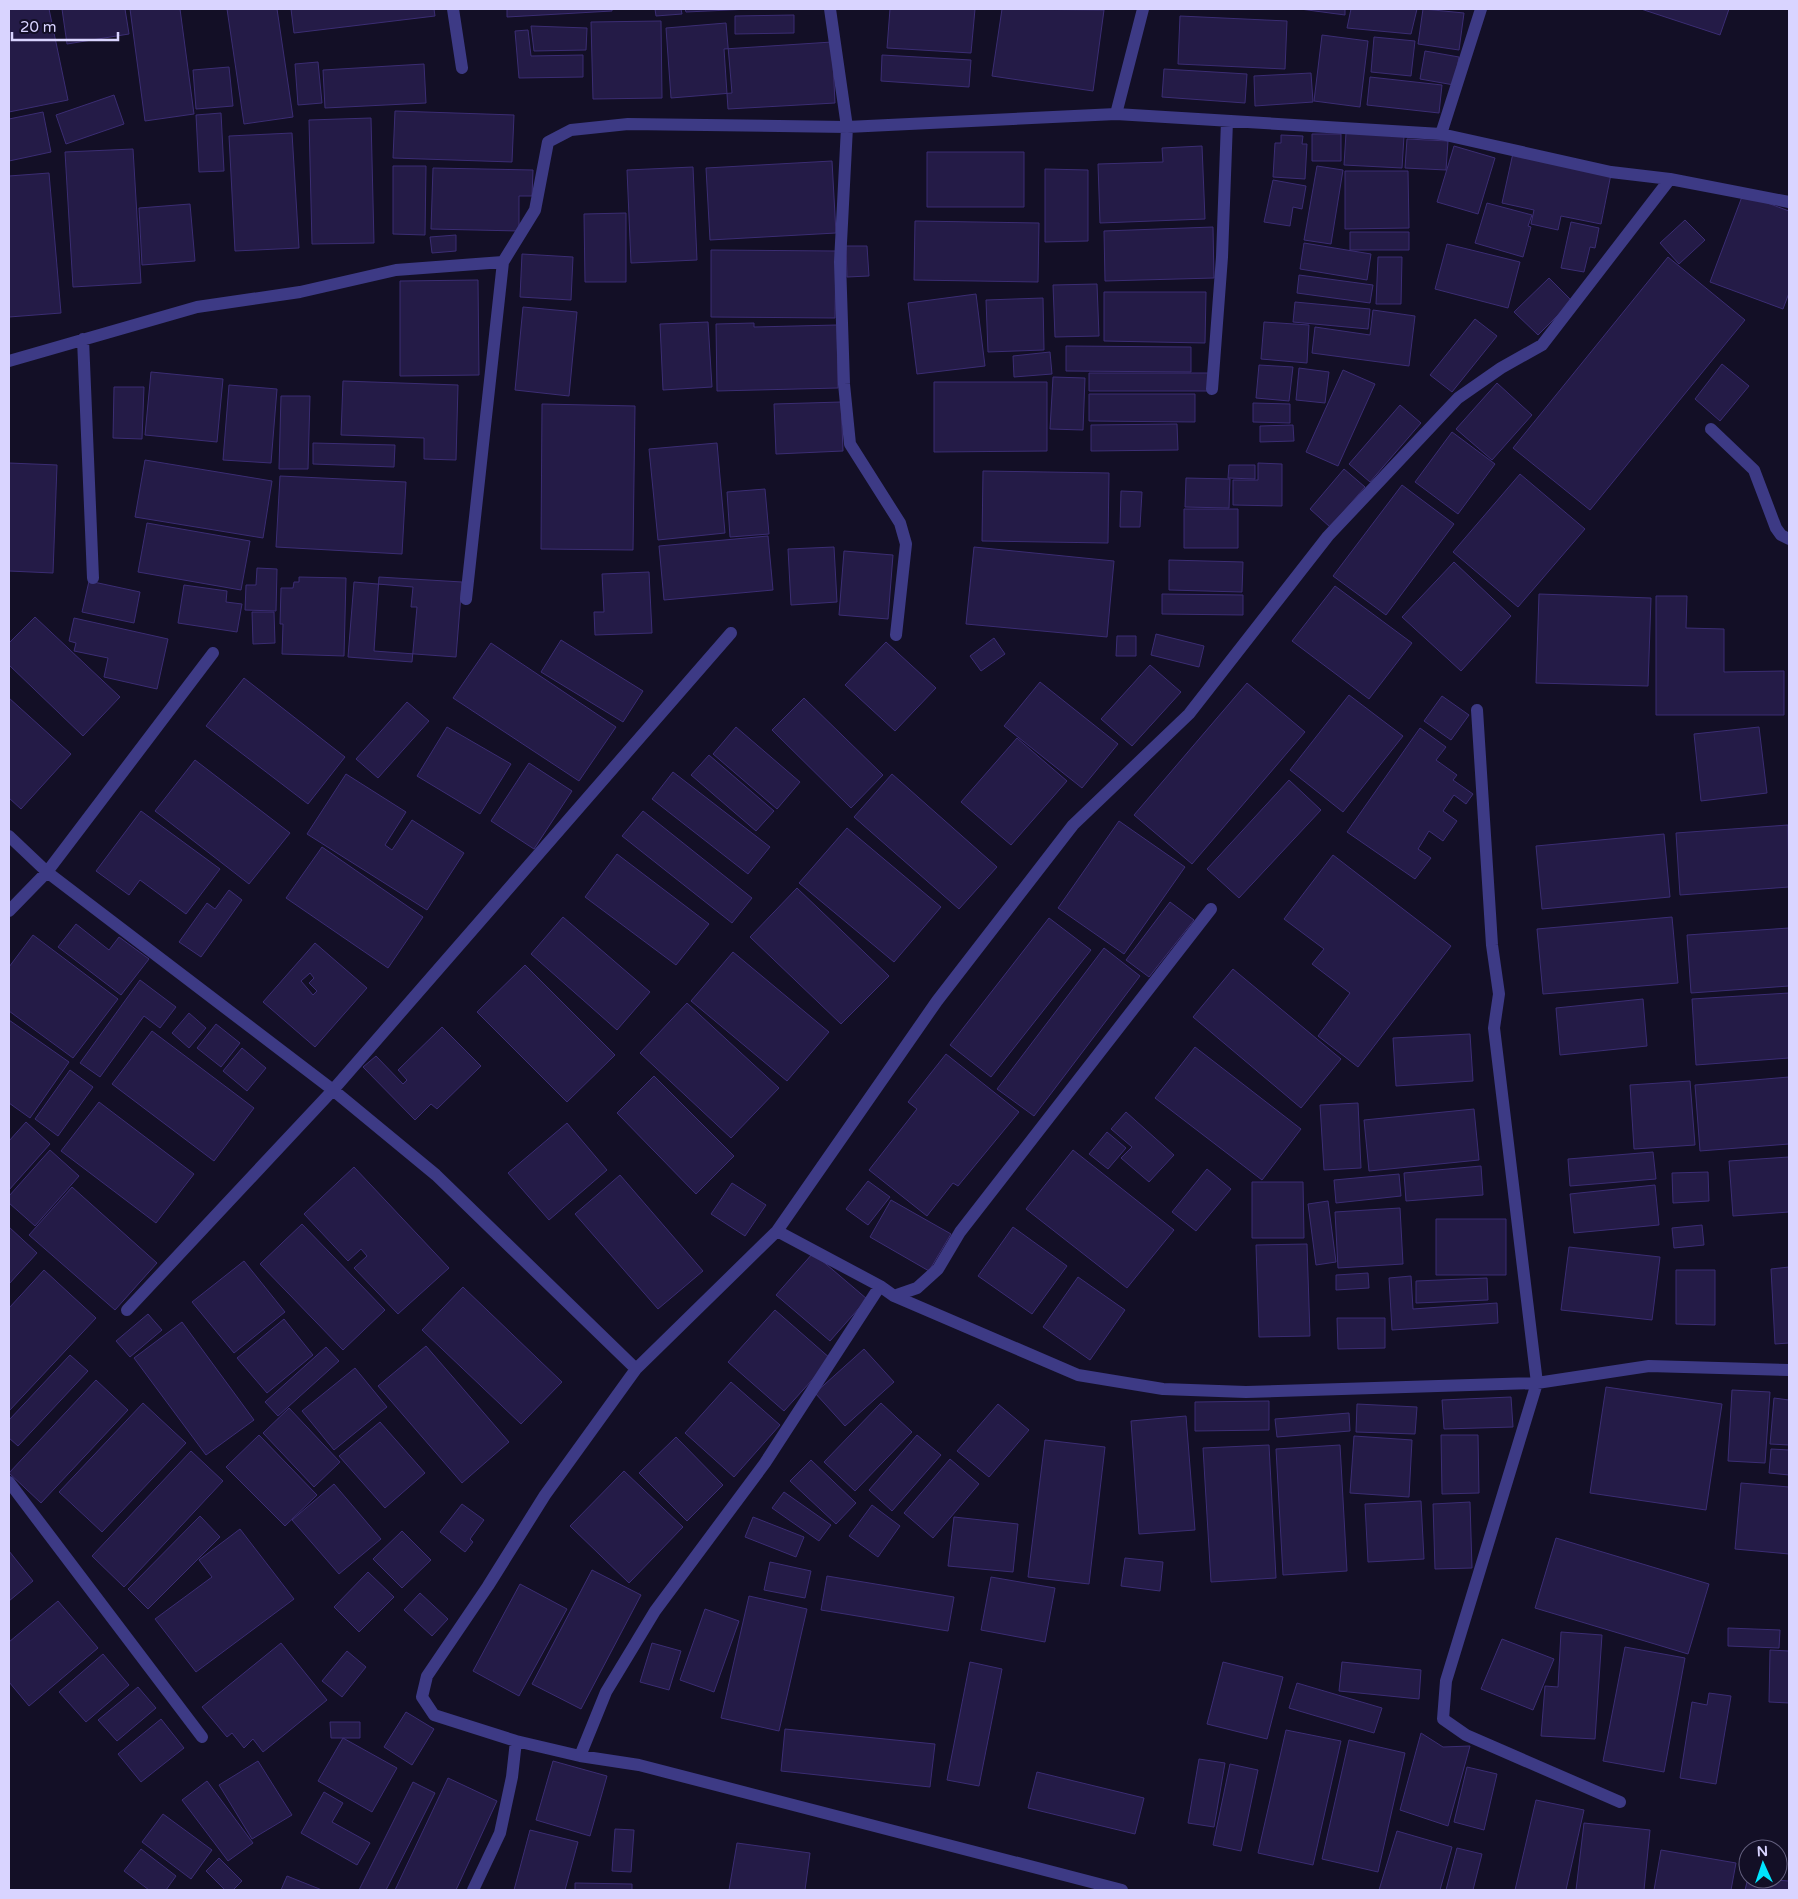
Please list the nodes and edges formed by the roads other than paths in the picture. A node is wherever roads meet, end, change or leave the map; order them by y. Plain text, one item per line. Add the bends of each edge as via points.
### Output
1 (453, 9) edge
2 (830, 9) edge
3 (1144, 9) edge
4 (1481, 9) edge
5 (462, 68) dead end
6 (1116, 114) junction
7 (1227, 122) junction
8 (847, 127) junction
9 (1441, 134) junction
10 (1670, 179) junction
11 (1789, 202) edge
12 (503, 262) junction
13 (84, 339) junction
14 (9, 361) edge
15 (1212, 390) dead end
16 (1711, 430) dead end
17 (1789, 539) edge
18 (93, 578) dead end
19 (466, 599) dead end
20 (730, 633) dead end
21 (896, 635) dead end
22 (213, 653) dead end
23 (1477, 710) dead end
24 (9, 836) edge
25 (47, 872) junction
26 (1211, 909) dead end
27 (9, 911) edge
28 (333, 1090) junction
29 (777, 1231) junction
30 (880, 1286) junction
31 (894, 1296) junction
32 (127, 1310) dead end
33 (636, 1369) junction
34 (1789, 1370) edge
35 (1538, 1383) junction
36 (9, 1482) edge
37 (202, 1737) dead end
38 (516, 1741) junction
39 (580, 1756) junction
40 (1620, 1802) dead end
41 (473, 1890) edge
42 (1122, 1890) edge

1 - 5 street
2 - 8 street
3 - 6 street
4 - 9 street
6 - 7 street
6 - 8 street
7 - 9 street
7 - 15 street
8 - 12 street via 628,124 571,130 548,142 535,210
8 - 21 street via 840,262 844,384 850,444 900,523 906,544
9 - 10 street via 1611,172
10 - 11 street
10 - 29 street via 1542,345 1458,398 1328,536 1189,714 1073,825 937,1001
12 - 13 street via 396,270 300,292 197,307
12 - 19 street
13 - 14 street
13 - 18 street
16 - 17 street via 1754,470 1776,528
20 - 28 street
22 - 25 street
23 - 35 street via 1492,944 1499,994 1494,1028
24 - 25 street
25 - 27 street
25 - 28 street
26 - 31 street via 960,1232 938,1269 917,1288
28 - 32 street
28 - 33 street via 436,1175
29 - 30 street
29 - 33 street
30 - 31 street
30 - 39 street via 765,1463 655,1611 606,1692
31 - 35 street via 1078,1375 1163,1389 1246,1392
33 - 38 street via 545,1495 427,1676 422,1697 434,1715
34 - 35 street via 1650,1366
35 - 40 street via 1446,1681 1443,1719 1466,1735
36 - 37 street
38 - 39 street
38 - 41 street via 500,1833
39 - 42 street via 639,1765

